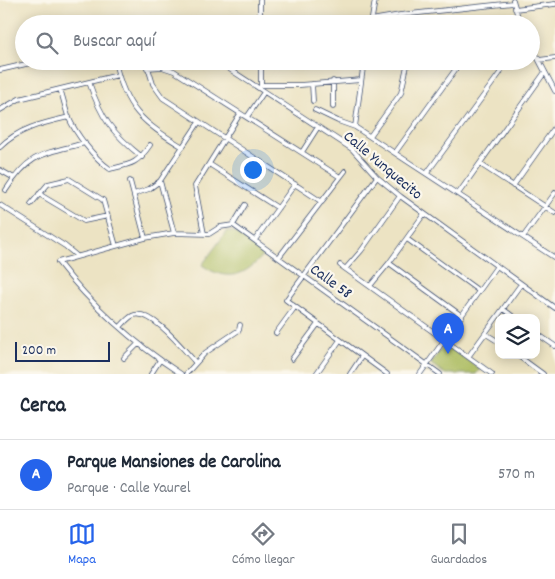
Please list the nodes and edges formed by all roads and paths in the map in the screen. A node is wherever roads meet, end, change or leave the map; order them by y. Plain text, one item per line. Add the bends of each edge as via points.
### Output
1 (260, 0) edge
2 (375, 0) edge
3 (513, 2) edge
4 (555, 4) edge
5 (516, 9) junction
6 (260, 15) edge
7 (372, 15) edge
8 (400, 15) edge
9 (518, 15) edge
10 (555, 58) edge
11 (540, 59) edge
12 (540, 61) edge
13 (15, 67) edge
14 (0, 70) edge
15 (117, 70) edge
16 (148, 70) edge
17 (171, 70) edge
18 (231, 70) edge
19 (261, 70) edge
20 (363, 70) edge
21 (406, 70) edge
22 (455, 70) edge
23 (501, 70) edge
24 (545, 72) junction
25 (118, 75) junction
26 (361, 80) junction
27 (333, 81) junction
28 (89, 82) junction
29 (312, 84) junction
30 (60, 89) junction
31 (262, 89) junction
32 (555, 91) edge
33 (313, 101) dead end
34 (333, 107) dead end
35 (0, 110) edge
36 (315, 110) dead end
37 (240, 114) junction
38 (68, 117) junction
39 (247, 117) junction
40 (199, 122) junction
41 (318, 127) junction
42 (355, 127) junction
43 (555, 127) edge
44 (370, 136) junction
45 (224, 139) junction
46 (85, 144) junction
47 (150, 145) dead end
48 (0, 147) edge
49 (183, 147) junction
50 (302, 152) junction
51 (395, 153) junction
52 (142, 157) junction
53 (209, 164) junction
54 (480, 164) junction
55 (0, 170) edge
56 (345, 171) dead end
57 (427, 173) junction
58 (377, 177) junction
59 (14, 178) junction
60 (340, 178) junction
61 (130, 181) dead end
62 (160, 181) junction
63 (295, 184) junction
64 (513, 186) junction
65 (6, 190) dead end
66 (555, 193) edge
67 (39, 194) junction
68 (134, 194) junction
69 (458, 194) junction
70 (400, 196) junction
71 (322, 202) junction
72 (31, 204) dead end
73 (0, 205) edge
74 (245, 205) dead end
75 (545, 207) junction
76 (278, 208) junction
77 (555, 213) edge
78 (424, 214) junction
79 (108, 216) junction
80 (233, 225) junction
81 (174, 233) junction
82 (204, 234) junction
83 (523, 237) junction
84 (145, 238) junction
85 (407, 239) junction
86 (255, 240) junction
87 (116, 246) junction
88 (77, 256) junction
89 (279, 257) junction
90 (555, 258) edge
91 (389, 263) junction
92 (340, 264) dead end
93 (497, 266) junction
94 (346, 268) junction
95 (304, 275) junction
96 (521, 284) junction
97 (370, 286) junction
98 (479, 291) junction
99 (295, 307) junction
100 (555, 308) edge
101 (503, 309) junction
102 (510, 314) edge
103 (462, 316) junction
104 (318, 324) junction
105 (240, 325) dead end
106 (120, 327) junction
107 (276, 333) dead end
108 (486, 334) junction
109 (540, 336) edge
110 (340, 340) junction
111 (444, 340) junction
112 (495, 340) edge
113 (138, 344) junction
114 (555, 346) edge
115 (362, 356) junction
116 (468, 357) junction
117 (124, 358) dead end
118 (292, 359) dead end
119 (522, 359) edge
120 (160, 360) junction
121 (196, 363) junction
122 (427, 364) junction
123 (151, 374) edge
124 (181, 374) edge
125 (186, 374) edge
126 (316, 374) edge
127 (350, 374) edge
128 (386, 374) edge
129 (420, 374) edge
130 (440, 374) edge
131 (492, 374) edge
132 (542, 374) edge

1 - 6 street
2 - 7 street
3 - 5 street
3 - 8 street
4 - 5 street
5 - 9 street
10 - 11 street
12 - 24 street
13 - 14 street
15 - 25 street
16 - 40 street via 152,84 164,98
17 - 37 street
18 - 31 street, Calle Yunquecito
19 - 31 street
20 - 26 street
21 - 44 street via 401,93
22 - 51 street
23 - 57 street
24 - 32 street
24 - 54 street
25 - 28 street
25 - 49 street via 126,97 139,116
26 - 27 street
26 - 42 street
27 - 29 street
27 - 34 street
28 - 30 street
28 - 52 street via 108,125 122,142
29 - 31 street
29 - 33 street
30 - 35 street via 19,99
30 - 38 street
31 - 39 street
31 - 41 street, Calle Yunquecito
36 - 42 street
37 - 39 street
37 - 45 street
38 - 46 street
38 - 48 street via 18,132
39 - 50 street
40 - 45 street
40 - 49 street
41 - 50 street
41 - 58 street, Calle Yunquecito via 352,149
42 - 44 street
43 - 64 street
44 - 51 street
45 - 53 street
45 - 63 street
46 - 52 street via 102,164 110,168 133,163
46 - 59 street via 36,156
47 - 52 street
49 - 62 street
50 - 60 street
51 - 57 street
53 - 76 street
53 - 82 street via 195,186
54 - 64 street
54 - 69 street
55 - 59 street
56 - 60 street
57 - 69 street
58 - 70 street, Calle Yunquecito
58 - 95 street
59 - 65 street
60 - 71 street
61 - 68 street
62 - 68 street
62 - 81 street
63 - 71 street
63 - 76 street
64 - 75 street
66 - 75 street
67 - 72 street
67 - 79 street via 84,221
67 - 79 street via 48,184 70,179 103,200
68 - 84 street
69 - 83 street
70 - 78 street, Calle Yunquecito
70 - 94 street
71 - 89 street
73 - 88 street
74 - 80 street
75 - 77 street
75 - 83 street
76 - 86 street
78 - 85 street
78 - 93 street, Calle Yunquecito
79 - 87 street
80 - 82 street
80 - 86 street, Calle 58
81 - 82 street
81 - 84 street
83 - 90 street
84 - 87 street
85 - 91 street
85 - 98 street
86 - 89 street, Calle 58
87 - 88 street
88 - 106 street via 58,262 99,309
89 - 95 street, Calle 58
91 - 97 street
91 - 103 street
92 - 94 street
93 - 96 street, Calle Yunquecito
93 - 98 street
94 - 97 street
95 - 99 street via 286,300
95 - 122 street, Calle 58
96 - 100 street, Calle Yunquecito
96 - 101 street
97 - 111 street
98 - 103 street
99 - 104 street
99 - 107 street
101 - 102 street
101 - 108 street
103 - 111 street
104 - 110 street
104 - 118 street
105 - 121 street via 239,330
106 - 113 street
106 - 121 street via 138,315 158,322
108 - 112 street
108 - 116 street
109 - 114 street
110 - 115 street
110 - 126 street
111 - 116 street
111 - 122 street
113 - 117 street
113 - 120 street
115 - 127 street
115 - 128 street
116 - 131 street
119 - 132 street
120 - 123 street
120 - 124 street
121 - 125 street
122 - 129 street
122 - 130 street, Calle 58

